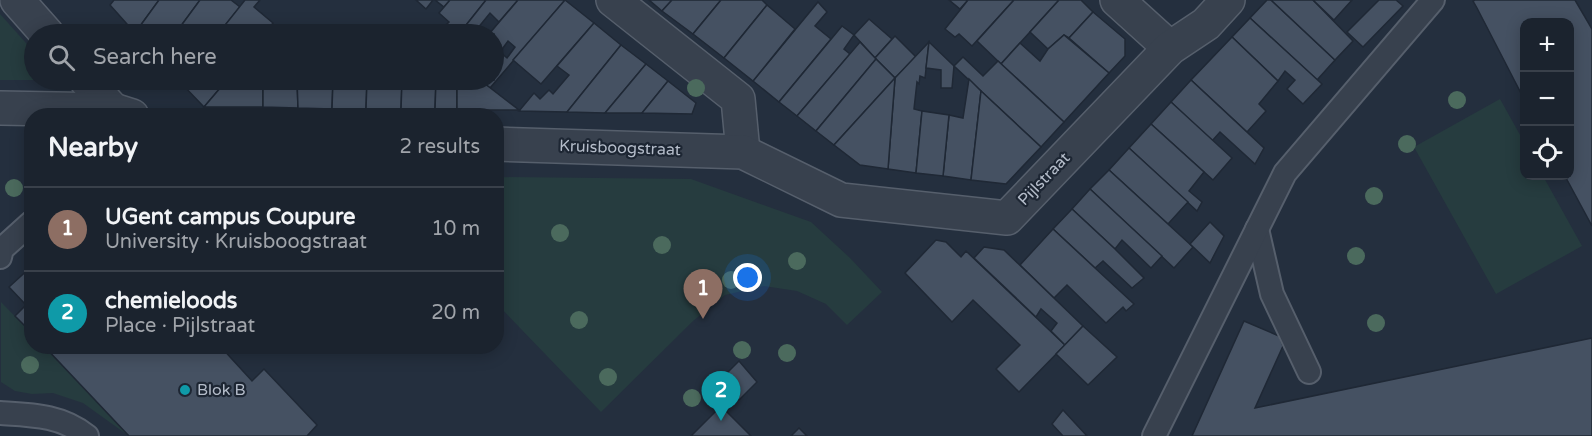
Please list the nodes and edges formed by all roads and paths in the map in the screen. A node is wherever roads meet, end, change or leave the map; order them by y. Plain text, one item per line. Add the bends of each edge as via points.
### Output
1 (17, 0) edge
2 (613, 0) edge
3 (1118, 0) edge
4 (1228, 0) edge
5 (1432, 0) edge
6 (38, 24) edge
7 (1170, 48) junction
8 (97, 90) edge
9 (0, 108) edge
10 (117, 108) edge
11 (24, 109) edge
12 (504, 144) edge
13 (743, 152) junction
14 (24, 229) edge
15 (1257, 229) junction
16 (0, 257) edge
17 (1310, 372) dead end
18 (0, 413) edge
19 (87, 436) edge
20 (1154, 436) edge

1 - 6 street
2 - 13 street via 738,99
3 - 7 street
4 - 7 street, Pijlstraat via 1206,24
5 - 15 lane via 1285,173
7 - 13 street, Pijlstraat via 1007,218 842,200
8 - 10 street
9 - 11 street
12 - 13 street, Kruisboogstraat
14 - 16 lane via 2,249
15 - 17 lane via 1272,294
15 - 20 lane
18 - 19 lane via 41,415 74,425

